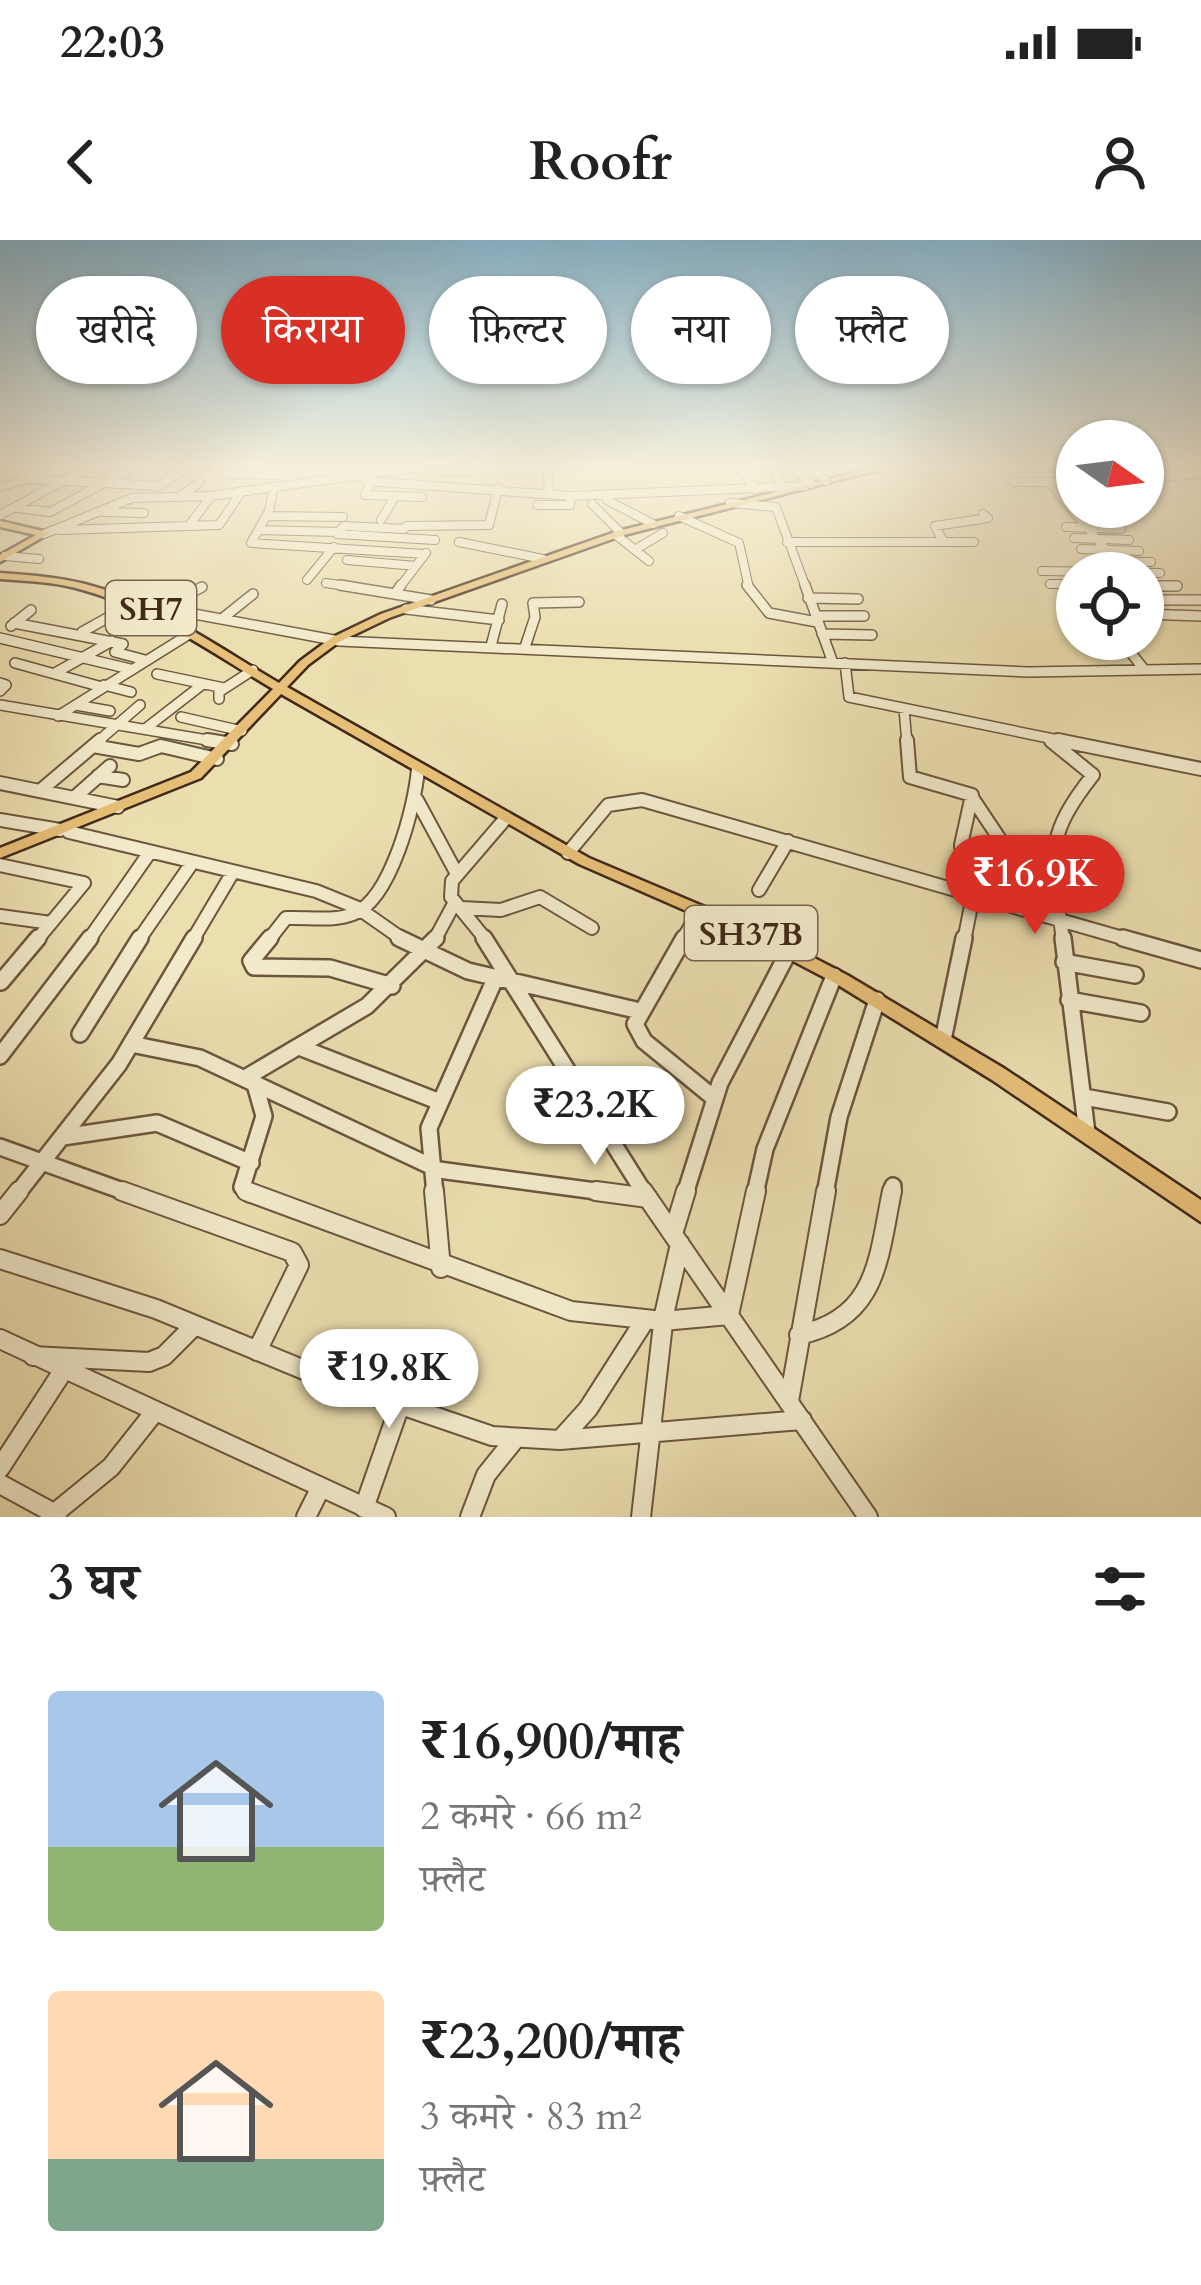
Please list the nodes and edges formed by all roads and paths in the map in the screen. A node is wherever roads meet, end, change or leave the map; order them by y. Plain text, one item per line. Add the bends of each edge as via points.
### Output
1 (446, 525) edge
2 (10, 526) edge
3 (65, 526) edge
4 (173, 526) edge
5 (262, 526) edge
6 (438, 526) edge
7 (612, 526) edge
8 (648, 526) edge
9 (700, 526) edge
10 (782, 526) edge
11 (940, 526) edge
12 (405, 528) junction
13 (1090, 528) joint
14 (1121, 529) dead end
15 (259, 530) junction
16 (50, 532) junction
17 (338, 532) junction
18 (663, 533) dead end
19 (619, 534) junction
20 (397, 538) junction
21 (1074, 538) dead end
22 (1098, 539) junction
23 (435, 540) junction
24 (1129, 540) dead end
25 (459, 542) dead end
26 (787, 542) junction
27 (943, 542) junction
28 (974, 542) dead end
29 (334, 547) junction
30 (638, 548) junction
31 (1081, 549) dead end
32 (1106, 550) junction
33 (1139, 550) dead end
34 (425, 554) junction
35 (2, 557) edge
36 (39, 559) dead end
37 (543, 559) junction
38 (346, 560) dead end
39 (649, 561) dead end
40 (416, 566) junction
41 (1042, 571) dead end
42 (1056, 571) edge
43 (0, 576) edge
44 (307, 580) dead end
45 (326, 583) dead end
46 (1051, 584) dead end
47 (1056, 584) edge
48 (202, 586) dead end
49 (1178, 586) dead end
50 (1164, 590) edge
51 (397, 591) junction
52 (254, 594) dead end
53 (1164, 597) edge
54 (808, 598) junction
55 (430, 599) junction
56 (858, 599) dead end
57 (1201, 600) edge
58 (579, 602) dead end
59 (141, 604) junction
60 (502, 604) dead end
61 (166, 608) junction
62 (406, 608) junction
63 (32, 610) dead end
64 (1164, 615) edge
65 (864, 616) dead end
66 (1201, 616) edge
67 (223, 618) junction
68 (816, 619) junction
69 (499, 620) junction
70 (14, 623) junction
71 (82, 632) junction
72 (191, 633) junction
73 (822, 634) junction
74 (872, 635) dead end
75 (0, 636) edge
76 (340, 638) junction
77 (112, 641) junction
78 (491, 646) junction
79 (525, 647) junction
80 (84, 656) junction
81 (145, 660) junction
82 (1137, 660) edge
83 (15, 663) dead end
84 (839, 663) junction
85 (1143, 668) junction
86 (130, 669) junction
87 (1201, 669) edge
88 (253, 670) junction
89 (55, 673) junction
90 (157, 674) dead end
91 (203, 684) junction
92 (103, 686) junction
93 (281, 689) junction
94 (131, 692) dead end
95 (0, 705) edge
96 (74, 705) junction
97 (140, 705) dead end
98 (904, 709) junction
99 (110, 711) dead end
100 (58, 716) junction
101 (181, 717) dead end
102 (118, 725) junction
103 (145, 729) junction
104 (242, 730) junction
105 (1051, 741) junction
106 (232, 744) junction
107 (93, 746) junction
108 (217, 759) junction
109 (110, 766) dead end
110 (418, 769) junction
111 (1201, 769) edge
112 (98, 776) junction
113 (123, 780) dead end
114 (0, 783) edge
115 (41, 790) junction
116 (75, 797) junction
117 (416, 799) junction
118 (973, 799) junction
119 (118, 808) junction
120 (506, 818) junction
121 (0, 820) edge
122 (65, 831) junction
123 (788, 841) junction
124 (150, 852) junction
125 (568, 853) junction
126 (0, 859) edge
127 (192, 863) junction
128 (233, 872) junction
129 (457, 874) junction
130 (759, 890) dead end
131 (970, 895) junction
132 (458, 905) junction
133 (699, 911) junction
134 (360, 912) junction
135 (0, 916) edge
136 (1054, 917) junction
137 (51, 923) junction
138 (592, 928) dead end
139 (789, 951) junction
140 (428, 952) junction
141 (1201, 959) edge
142 (1064, 962) junction
143 (1135, 975) dead end
144 (834, 976) junction
145 (504, 980) junction
146 (1, 982) edge
147 (392, 986) junction
148 (877, 1000) junction
149 (1070, 1000) junction
150 (640, 1011) junction
151 (1141, 1012) dead end
152 (80, 1034) dead end
153 (943, 1040) junction
154 (131, 1044) junction
155 (299, 1047) junction
156 (0, 1056) edge
157 (249, 1080) junction
158 (1084, 1097) junction
159 (714, 1098) junction
160 (440, 1102) junction
161 (1168, 1112) dead end
162 (1087, 1133) junction
163 (63, 1137) junction
164 (0, 1147) edge
165 (40, 1163) junction
166 (250, 1163) junction
167 (431, 1167) junction
168 (893, 1186) dead end
169 (648, 1198) junction
170 (1201, 1212) edge
171 (0, 1215) edge
172 (676, 1239) junction
173 (0, 1259) edge
174 (441, 1268) junction
175 (729, 1316) junction
176 (654, 1321) junction
177 (195, 1325) junction
178 (799, 1335) junction
179 (0, 1339) edge
180 (257, 1351) junction
181 (33, 1356) junction
182 (63, 1371) junction
183 (789, 1402) junction
184 (400, 1406) junction
185 (154, 1414) junction
186 (802, 1420) junction
187 (651, 1429) junction
188 (515, 1439) junction
189 (560, 1440) junction
190 (0, 1468) edge
191 (0, 1484) edge
192 (320, 1489) junction
193 (364, 1508) junction
194 (55, 1516) edge
195 (306, 1517) edge
196 (386, 1517) edge
197 (470, 1517) edge
198 (641, 1517) edge
199 (868, 1517) edge

1 - 23 street
2 - 16 main road
3 - 16 street
4 - 16 street
5 - 15 street
6 - 12 street
7 - 19 street
8 - 19 main road
9 - 68 street via 739,543 745,584 769,613
10 - 26 street
11 - 27 street
12 - 17 street
12 - 20 street
13 - 14 street
13 - 22 street
15 - 17 street
15 - 29 street via 251,543
16 - 35 main road
17 - 20 street
18 - 30 street
19 - 30 street
19 - 37 main road
20 - 23 street
21 - 22 street
22 - 24 street
22 - 32 street
23 - 34 street
25 - 37 street
26 - 27 street
26 - 54 street
27 - 28 street
29 - 34 street
29 - 44 street
30 - 39 street
31 - 32 street
32 - 33 street
34 - 40 street
35 - 36 street
37 - 55 main road
38 - 40 street
40 - 51 street
41 - 42 street
43 - 59 main road, SH7 via 69,583
45 - 51 street
46 - 47 street
48 - 61 street
49 - 50 street
51 - 55 street
52 - 67 street
53 - 57 street
54 - 56 street
54 - 68 street
55 - 62 main road
58 - 79 street via 533,603
59 - 61 main road, SH7
59 - 71 street
60 - 69 street
61 - 67 street
61 - 72 main road, SH7
62 - 69 street
62 - 76 main road
63 - 70 street
64 - 66 street
65 - 68 street
67 - 76 street
68 - 73 street
69 - 78 street
70 - 71 street
70 - 75 street
71 - 77 street
72 - 81 street
72 - 88 main road, SH7
73 - 74 street
73 - 84 street
75 - 80 street
76 - 78 street
76 - 93 main road
77 - 80 street
77 - 81 street via 124,645 115,652
78 - 79 street
79 - 84 street
80 - 86 street
80 - 89 street
81 - 86 street
82 - 85 street
83 - 89 street
84 - 85 street
84 - 98 street via 845,695
85 - 87 street
86 - 92 street
88 - 91 street via 221,693
88 - 93 main road, SH7
89 - 92 street
90 - 91 street
91 - 103 street
92 - 94 street
92 - 96 street
93 - 104 main road
93 - 110 main road, SH37B
93 - 122 main road via 214,768
95 - 100 street
96 - 99 street
96 - 100 street
97 - 102 street
98 - 105 street
98 - 118 street via 910,777
100 - 102 street
101 - 104 street
102 - 103 street
102 - 107 street
103 - 106 street
104 - 106 main road
105 - 111 street
105 - 136 street via 1094,775 1055,826
106 - 108 main road
107 - 108 street via 139,754 161,746
107 - 115 street
108 - 119 main road
109 - 112 street
110 - 117 street
110 - 120 main road, SH37B
112 - 113 street
112 - 116 street
114 - 115 street
115 - 116 street
116 - 119 street
117 - 129 street
117 - 134 street
118 - 131 street via 961,845
118 - 136 street
119 - 122 main road
120 - 125 main road, SH37B
120 - 129 street
121 - 122 street
122 - 124 street
122 - 126 main road
123 - 125 street via 631,799 608,805
123 - 130 street
123 - 131 street
124 - 127 street
124 - 156 street
125 - 133 main road, SH37B
126 - 137 street via 82,880
127 - 128 street
127 - 152 street
128 - 134 street via 316,891
128 - 154 street
129 - 132 street via 448,889
131 - 136 street
131 - 153 street
132 - 138 street via 501,910 540,897
132 - 140 street
132 - 145 street
133 - 139 main road, SH37B
133 - 150 street
134 - 140 street
134 - 147 street via 286,918 251,965 330,968
135 - 137 street
136 - 141 street
136 - 142 street
137 - 146 street
139 - 144 main road, SH37B
139 - 159 street
140 - 145 street
140 - 147 street
142 - 143 street
142 - 149 street
144 - 148 main road, SH37B
144 - 175 street via 764,1149
145 - 150 street
145 - 160 street
145 - 169 street
147 - 155 street
148 - 153 main road, SH37B
148 - 178 street via 839,1117
149 - 151 street
149 - 158 street
150 - 159 street via 638,1034
153 - 162 main road, SH37B
154 - 157 street via 182,1052
154 - 163 street
155 - 157 street
155 - 160 street
157 - 166 street via 264,1116
157 - 167 street
158 - 161 street
158 - 162 street
159 - 172 street
160 - 167 street via 429,1128
162 - 170 main road, SH37B
163 - 165 street
163 - 166 street via 157,1123
164 - 165 street
165 - 171 street
165 - 180 street via 292,1252 296,1276
166 - 174 street via 242,1186 254,1198
167 - 169 street
167 - 174 street via 445,1236
168 - 178 street via 853,1318
169 - 172 street
172 - 175 street
172 - 176 street
173 - 177 street
174 - 176 street via 571,1311
175 - 176 street
175 - 183 street
176 - 187 street
176 - 189 street
177 - 180 street
177 - 181 street via 148,1363 69,1351
178 - 183 street
179 - 181 street
180 - 184 street
181 - 182 street
182 - 185 street
182 - 190 street
183 - 186 street
184 - 188 street
184 - 193 street
185 - 192 street
185 - 194 street via 111,1467
186 - 187 street
186 - 199 street
187 - 189 street
187 - 198 street
188 - 189 street
188 - 197 street via 486,1475
191 - 194 street
192 - 193 street
192 - 195 street
193 - 196 street

